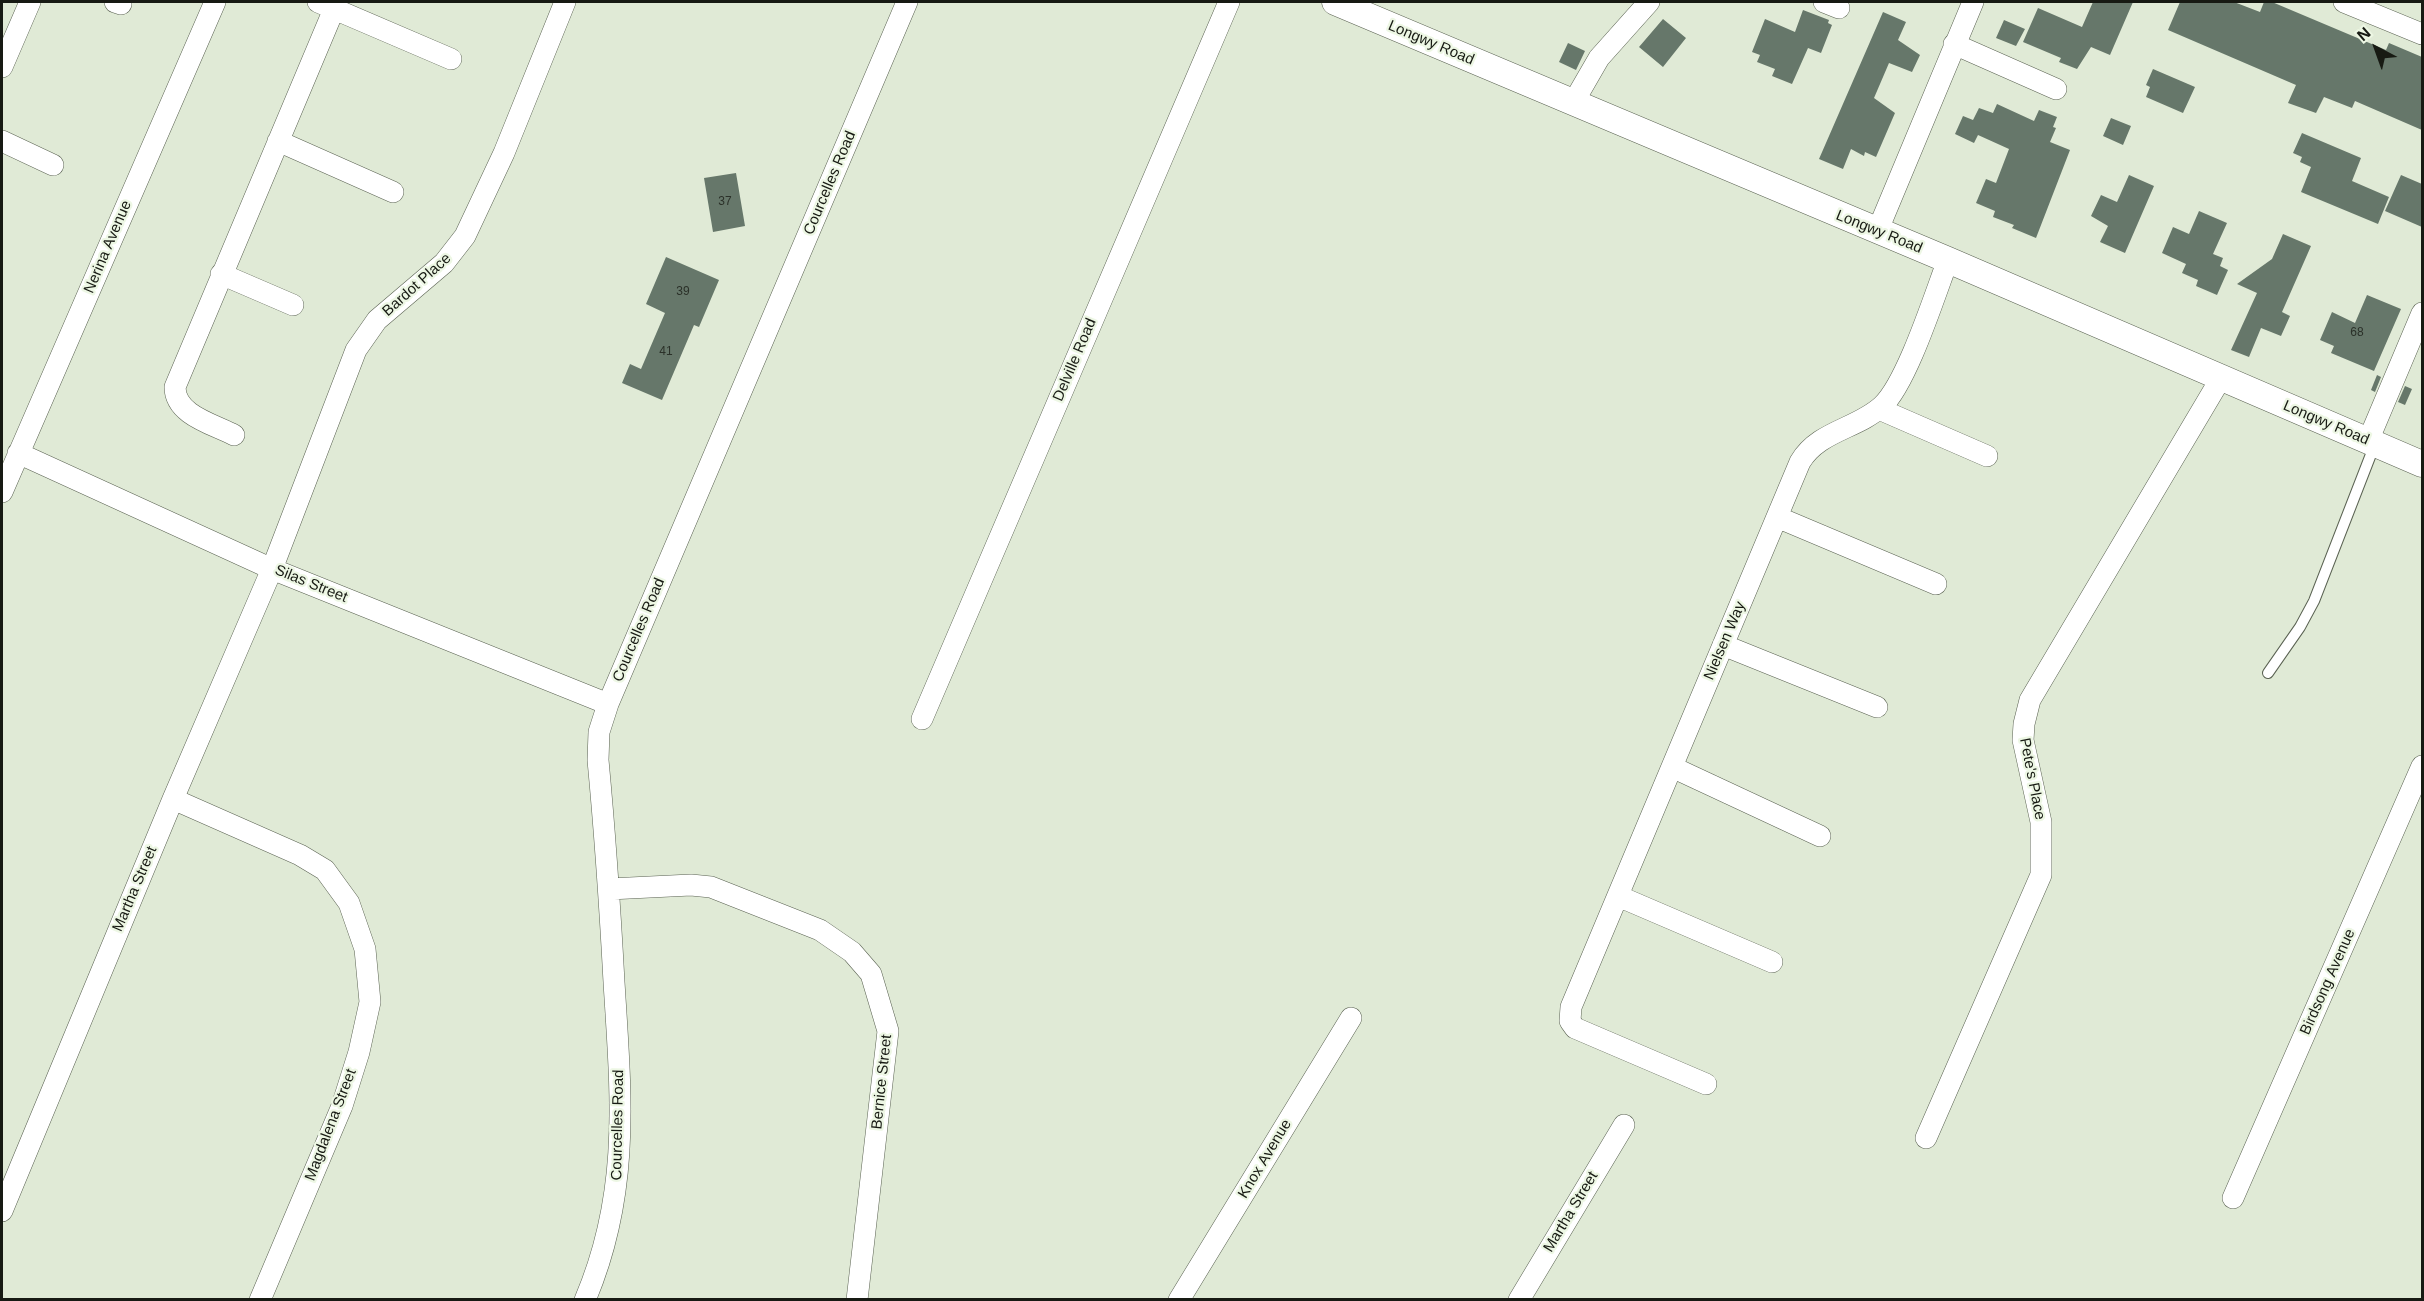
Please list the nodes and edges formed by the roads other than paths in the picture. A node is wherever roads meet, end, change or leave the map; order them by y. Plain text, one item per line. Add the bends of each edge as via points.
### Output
1 (30, 2) edge
2 (214, 2) edge
3 (565, 2) edge
4 (907, 2) edge
5 (1229, 2) edge
6 (1335, 2) edge
7 (1649, 2) edge
8 (1973, 2) edge
9 (2344, 2) edge
10 (330, 4) edge
11 (2422, 34) edge
12 (1954, 44) junction
13 (450, 59) dead end
14 (2, 67) edge
15 (2056, 89) dead end
16 (1573, 103) junction
17 (2, 141) edge
18 (278, 141) junction
19 (53, 165) dead end
20 (393, 192) dead end
21 (1877, 232) junction
22 (1948, 260) junction
23 (221, 274) junction
24 (293, 305) dead end
25 (2422, 313) edge
26 (2221, 378) junction
27 (1879, 409) junction
28 (234, 435) dead end
29 (2372, 443) junction
30 (18, 453) junction
31 (1987, 456) dead end
32 (2422, 464) edge
33 (2, 492) edge
34 (1777, 517) junction
35 (272, 568) junction
36 (1936, 585) dead end
37 (1724, 645) junction
38 (2268, 673) dead end
39 (608, 704) junction
40 (1877, 707) dead end
41 (922, 719) dead end
42 (2422, 766) edge
43 (1672, 767) junction
44 (173, 800) junction
45 (1820, 836) dead end
46 (609, 889) junction
47 (1618, 896) junction
48 (1772, 962) dead end
49 (1351, 1018) dead end
50 (1706, 1084) dead end
51 (1624, 1125) dead end
52 (1926, 1138) dead end
53 (2233, 1198) dead end
54 (2, 1211) edge
55 (260, 1299) edge
56 (585, 1299) edge
57 (857, 1299) edge
58 (1179, 1299) edge
59 (1519, 1299) edge

1 - 14 street
2 - 30 street, Nerina Avenue
3 - 35 street, Bardot Place via 504,153 465,236 444,263 377,320 356,350
4 - 39 street, Courcelles Road
5 - 41 street, Delville Road
6 - 16 street, Longwy Road
7 - 16 street via 1599,58
8 - 12 street
9 - 11 street
10 - 13 street
10 - 18 street
12 - 15 street
12 - 21 street
16 - 21 street, Longwy Road
17 - 19 street
18 - 20 street
18 - 23 street
21 - 22 street, Longwy Road
22 - 26 street, Longwy Road
22 - 27 street, Nielsen Way via 1896,387
23 - 24 street
23 - 28 street via 175,387 175,396 186,411
25 - 29 street
26 - 29 street, Longwy Road
26 - 52 street, Pete's Place via 2030,700 2023,740 2041,822 2040,875
27 - 31 street
27 - 34 street, Nielsen Way via 1812,446 1800,462
29 - 32 street, Longwy Road
29 - 38 lane via 2314,601
30 - 33 street, Nerina Avenue
30 - 35 street, Silas Street
34 - 36 street
34 - 37 street, Nielsen Way
35 - 39 street, Silas Street
35 - 44 street, Martha Street
37 - 40 street
37 - 43 street, Nielsen Way
39 - 46 street, Courcelles Road via 599,732 598,760
42 - 53 street, Birdsong Avenue
43 - 45 street
43 - 47 street, Nielsen Way
44 - 54 street, Martha Street
44 - 55 street, Magdalena Street via 300,855 325,870 349,903 366,949 370,1002 359,1052 342,1107
46 - 56 street, Courcelles Road via 622,1101 618,1188 599,1268
46 - 57 street, Bernice Street via 711,887 820,930 852,952 871,974 888,1031
47 - 48 street
47 - 50 street, Nielsen Way via 1571,1007 1570,1021 1575,1028
49 - 58 street, Knox Avenue
51 - 59 street, Martha Street

